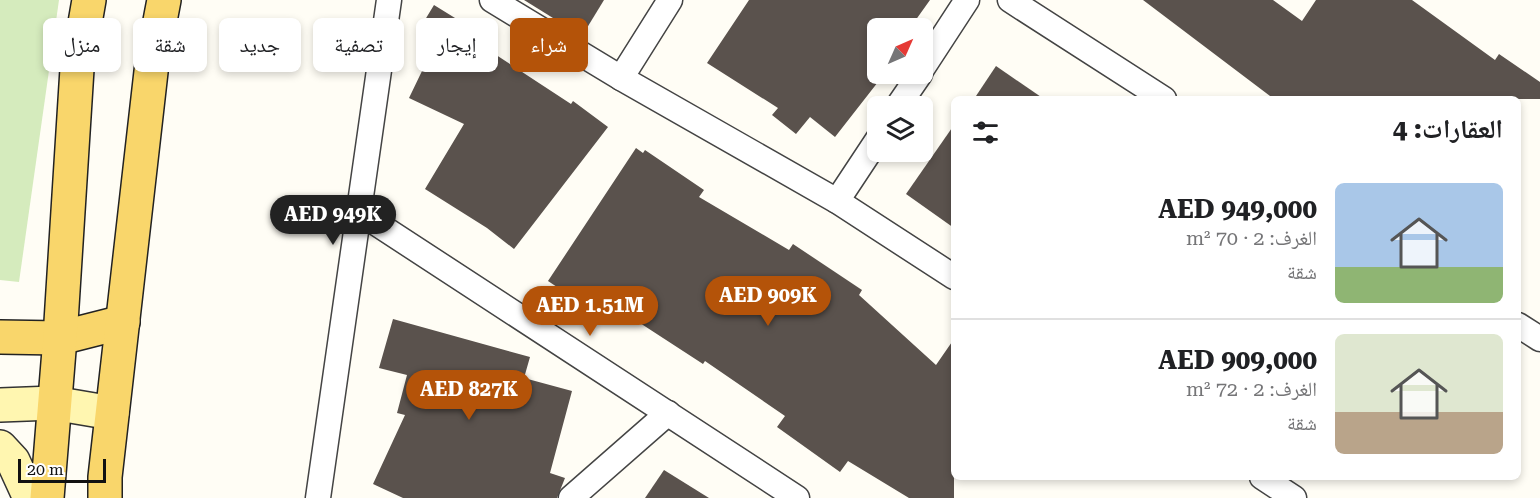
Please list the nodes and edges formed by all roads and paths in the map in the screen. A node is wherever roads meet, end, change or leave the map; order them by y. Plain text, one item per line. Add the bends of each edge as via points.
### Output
1 (89, 0) edge
2 (164, 0) edge
3 (389, 0) edge
4 (492, 0) edge
5 (670, 0) edge
6 (967, 0) edge
7 (1010, 0) edge
8 (933, 52) edge
9 (621, 78) junction
10 (1159, 96) edge
11 (867, 156) edge
12 (837, 201) junction
13 (359, 212) junction
14 (951, 275) edge
15 (123, 322) junction
16 (1521, 327) edge
17 (0, 337) edge
18 (60, 338) junction
19 (1540, 339) edge
20 (53, 403) junction
21 (0, 405) edge
22 (112, 413) junction
23 (668, 413) junction
24 (0, 447) edge
25 (1267, 480) edge
26 (30, 498) edge
27 (47, 498) edge
28 (105, 498) edge
29 (318, 498) edge
30 (571, 498) edge
31 (797, 498) edge
32 (1294, 498) edge

1 - 18 main road via 77,69
2 - 15 main road via 152,63
3 - 13 street
4 - 9 street
5 - 9 street
6 - 8 street
7 - 10 street
9 - 12 street
11 - 12 street
12 - 14 street
13 - 23 street
13 - 29 street
15 - 18 main road
15 - 22 main road
16 - 19 street
17 - 18 main road
18 - 20 main road
20 - 21 main road
20 - 22 main road
20 - 27 main road
22 - 28 main road
23 - 30 street
23 - 31 street
24 - 26 main road via 13,461
25 - 32 street

